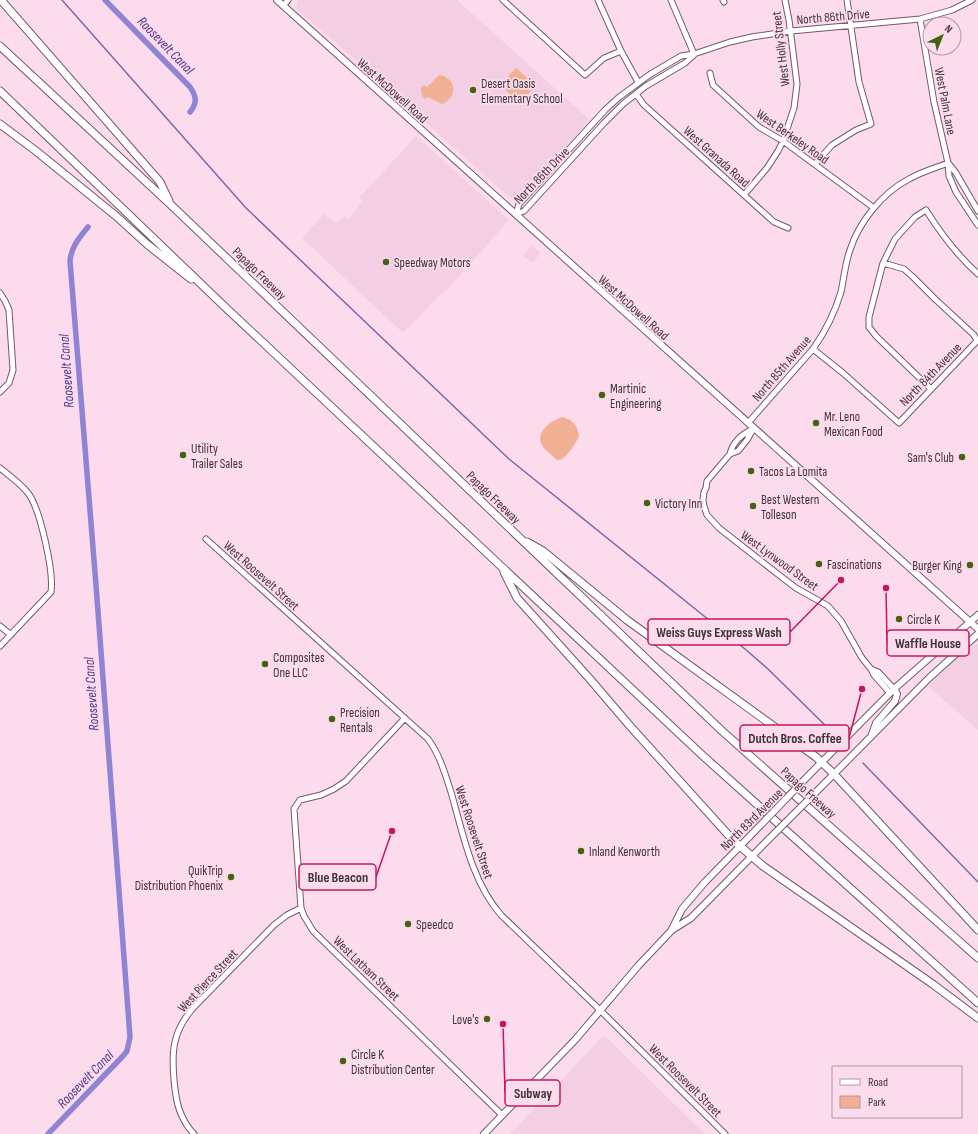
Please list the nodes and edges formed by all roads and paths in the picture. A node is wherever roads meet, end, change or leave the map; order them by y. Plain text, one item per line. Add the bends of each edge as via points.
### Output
1 (1, 0) edge
2 (277, 0) edge
3 (288, 0) edge
4 (598, 0) edge
5 (672, 0) edge
6 (785, 0) edge
7 (847, 0) edge
8 (972, 0) edge
9 (506, 1) edge
10 (283, 6) junction
11 (920, 19) junction
12 (850, 26) junction
13 (791, 31) junction
14 (0, 46) edge
15 (621, 51) junction
16 (694, 54) junction
17 (710, 73) dead end
18 (638, 82) junction
19 (0, 91) edge
20 (636, 94) junction
21 (612, 104) junction
22 (617, 110) junction
23 (0, 124) edge
24 (783, 141) junction
25 (948, 163) junction
26 (815, 164) junction
27 (744, 195) junction
28 (170, 204) junction
29 (874, 208) junction
30 (977, 208) edge
31 (516, 214) junction
32 (978, 226) edge
33 (788, 228) dead end
34 (883, 263) junction
35 (978, 274) edge
36 (0, 293) edge
37 (224, 306) junction
38 (813, 350) junction
39 (931, 389) junction
40 (0, 392) edge
41 (748, 424) junction
42 (753, 428) junction
43 (0, 468) edge
44 (518, 537) junction
45 (206, 539) dead end
46 (501, 566) junction
47 (978, 616) edge
48 (971, 622) junction
49 (0, 626) edge
50 (978, 629) edge
51 (978, 634) edge
52 (11, 635) junction
53 (0, 646) edge
54 (892, 691) junction
55 (405, 718) junction
56 (872, 736) junction
57 (822, 763) junction
58 (834, 774) junction
59 (739, 846) junction
60 (751, 857) junction
61 (301, 908) junction
62 (978, 930) edge
63 (671, 931) junction
64 (978, 958) edge
65 (978, 1003) edge
66 (600, 1011) junction
67 (978, 1018) edge
68 (502, 1115) junction
69 (194, 1134) edge
70 (484, 1134) edge
71 (725, 1134) edge

1 - 28 highway via 160,182
2 - 10 main road, West McDowell Road
3 - 10 street
4 - 15 street
5 - 16 street
6 - 13 street, West Holly Street
7 - 12 street
8 - 11 street, North 86th Drive via 952,10
9 - 15 street via 585,75 604,58
10 - 31 main road, West McDowell Road
11 - 12 street, North 86th Drive
11 - 25 street, West Palm Lane via 937,118
12 - 13 street, North 86th Drive
12 - 26 street via 859,82 871,124 832,145
13 - 16 street, North 86th Drive via 745,38
13 - 24 street, West Holly Street via 798,84 794,108
14 - 28 highway, Papago Freeway
15 - 18 street
16 - 18 street, North 86th Drive via 681,56
16 - 20 street, North 86th Drive via 685,63
17 - 24 street, West Berkeley Road via 713,85 759,127
18 - 21 street, North 86th Drive
19 - 37 highway
20 - 22 street, North 86th Drive
20 - 27 street, West Granada Road via 644,105
21 - 22 street
21 - 31 street, North 86th Drive via 519,204
22 - 31 street, North 86th Drive via 524,211
23 - 37 highway
24 - 26 street, West Berkeley Road
24 - 27 street, West Holly Street via 767,168
25 - 29 street, North 85th Avenue via 908,180
25 - 30 street, West Palm Lane
25 - 32 street, West Palm Lane via 949,176 956,192
26 - 29 street, West Berkeley Road
27 - 33 street, West Granada Road via 774,222
28 - 44 highway, Papago Freeway
29 - 38 street, North 85th Avenue via 861,226 849,251 837,304
31 - 41 main road, West McDowell Road
34 - 35 street via 895,238 915,217 926,210 950,246
34 - 39 street via 869,317 869,327
34 - 39 street, North 84th Avenue via 904,269 974,335 977,341
36 - 40 street via 9,310 13,370 9,383
37 - 46 highway
38 - 39 street, North 84th Avenue via 899,423
38 - 41 street, North 85th Avenue
41 - 42 main road, West McDowell Road
42 - 48 main road, West McDowell Road
42 - 54 street, West Lynwood Street via 748,440 738,451 730,454 707,481 704,492 707,515 719,528 788,583 823,603 834,613 857,651
43 - 52 street via 19,483 36,507 52,583 51,592
44 - 57 highway via 543,551 627,620
44 - 64 highway, Papago Freeway via 721,730
45 - 55 street, West Roosevelt Street
46 - 59 highway via 517,598
46 - 65 highway via 701,754
47 - 48 main road, North 83rd Avenue
48 - 50 main road, West McDowell Road
48 - 54 main road, North 83rd Avenue
49 - 52 street
51 - 56 main road, North 83rd Avenue via 929,678
52 - 53 street
54 - 56 main road via 897,694 895,701 876,723
54 - 57 main road, North 83rd Avenue
55 - 61 street, West Latham Street via 346,781 321,795 300,800 294,809
55 - 66 street, West Roosevelt Street via 428,739 438,754 477,877 490,903
56 - 58 main road, North 83rd Avenue
57 - 58 highway
57 - 59 main road, North 83rd Avenue, bridge
58 - 60 main road, North 83rd Avenue, bridge
58 - 62 highway
59 - 60 highway
59 - 63 main road, North 83rd Avenue via 682,909
60 - 63 main road, North 83rd Avenue via 691,918
60 - 67 highway
61 - 68 street, West Latham Street via 313,931
61 - 69 street, West Pierce Street via 278,921 194,1007 178,1031 173,1057 175,1090 181,1116
63 - 66 main road, North 83rd Avenue
66 - 68 main road, North 83rd Avenue
66 - 71 street, West Roosevelt Street
68 - 70 main road, North 83rd Avenue

